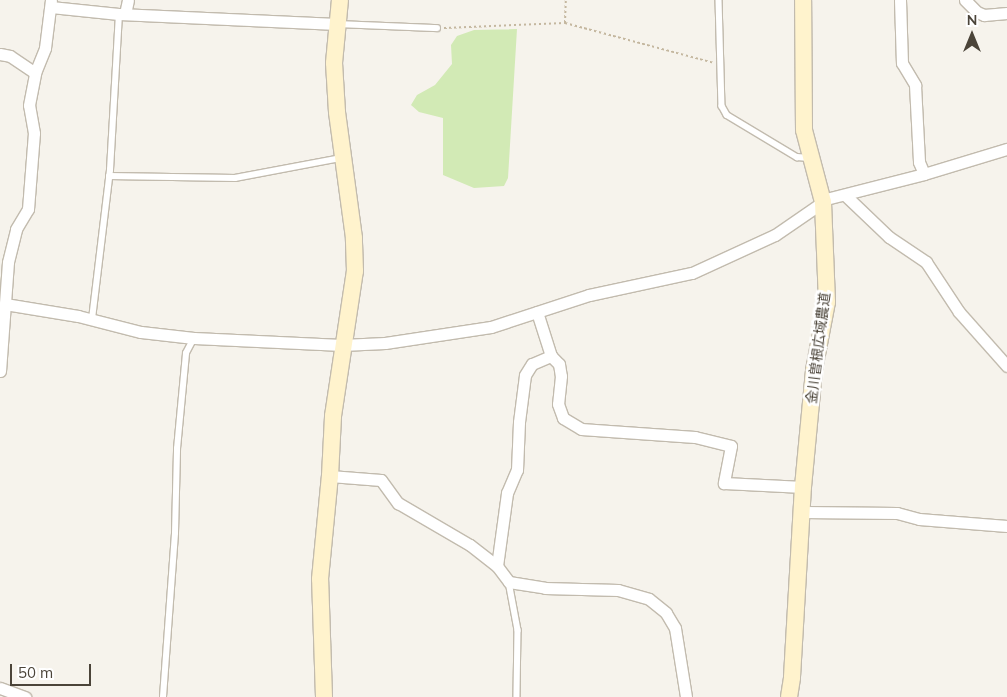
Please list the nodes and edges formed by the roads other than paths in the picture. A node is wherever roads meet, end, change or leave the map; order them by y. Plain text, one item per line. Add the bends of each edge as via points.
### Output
1 (128, 0) edge
2 (340, 0) edge
3 (719, 0) edge
4 (803, 0) edge
5 (900, 0) edge
6 (965, 0) edge
7 (50, 4) edge
8 (1007, 13) edge
9 (122, 14) junction
10 (337, 24) junction
11 (436, 28) road end
12 (0, 54) edge
13 (35, 73) junction
14 (1007, 149) edge
15 (343, 158) junction
16 (810, 158) junction
17 (924, 174) junction
18 (110, 176) junction
19 (845, 195) junction
20 (823, 201) junction
21 (2, 304) edge
22 (537, 312) junction
23 (92, 319) junction
24 (194, 338) junction
25 (342, 346) junction
26 (551, 356) junction
27 (1007, 366) edge
28 (0, 371) edge
29 (330, 476) junction
30 (803, 487) junction
31 (803, 512) junction
32 (1007, 526) edge
33 (497, 566) junction
34 (509, 582) junction
35 (0, 688) edge
36 (25, 697) edge
37 (163, 697) edge
38 (324, 697) edge
39 (517, 697) edge
40 (686, 697) edge
41 (789, 697) edge

1 - 9 street
2 - 10 street
3 - 16 lane via 722,106 727,114 797,158
4 - 16 street, 金川曽根広域農道 via 804,130
5 - 17 street via 902,63 915,85 919,162
6 - 8 street via 984,15
7 - 9 street
7 - 13 street via 44,48
9 - 10 street
9 - 18 lane
10 - 11 lane
10 - 15 street via 334,63
12 - 13 street via 10,56
13 - 21 street via 29,105 34,133 28,210 16,230
14 - 17 street
15 - 18 lane via 235,178
15 - 25 street via 355,271
16 - 20 street, 金川曽根広域農道
17 - 19 street
18 - 23 lane
19 - 20 street
19 - 27 street via 889,237 926,262 959,312
20 - 22 street via 775,235 692,273 589,295
20 - 30 street, 金川曽根広域農道 via 826,302 814,370
21 - 23 street
21 - 28 street
22 - 25 street via 492,326 385,343
22 - 26 street
23 - 24 street via 141,332
24 - 25 street
24 - 37 lane via 186,353 177,448 175,533
25 - 29 street via 333,416
26 - 30 street via 559,364 558,404 563,418 581,429 695,438 731,446 724,483
26 - 33 street via 532,364 525,375 517,470 507,493
29 - 33 street via 382,480 398,503 455,535
29 - 38 street via 320,579
30 - 31 street, 金川曽根広域農道
31 - 32 street via 897,514
31 - 41 street, 金川曽根広域農道
33 - 34 street
34 - 39 lane via 518,630
34 - 40 street via 545,588 618,590 649,599 666,613 675,628
35 - 36 street

